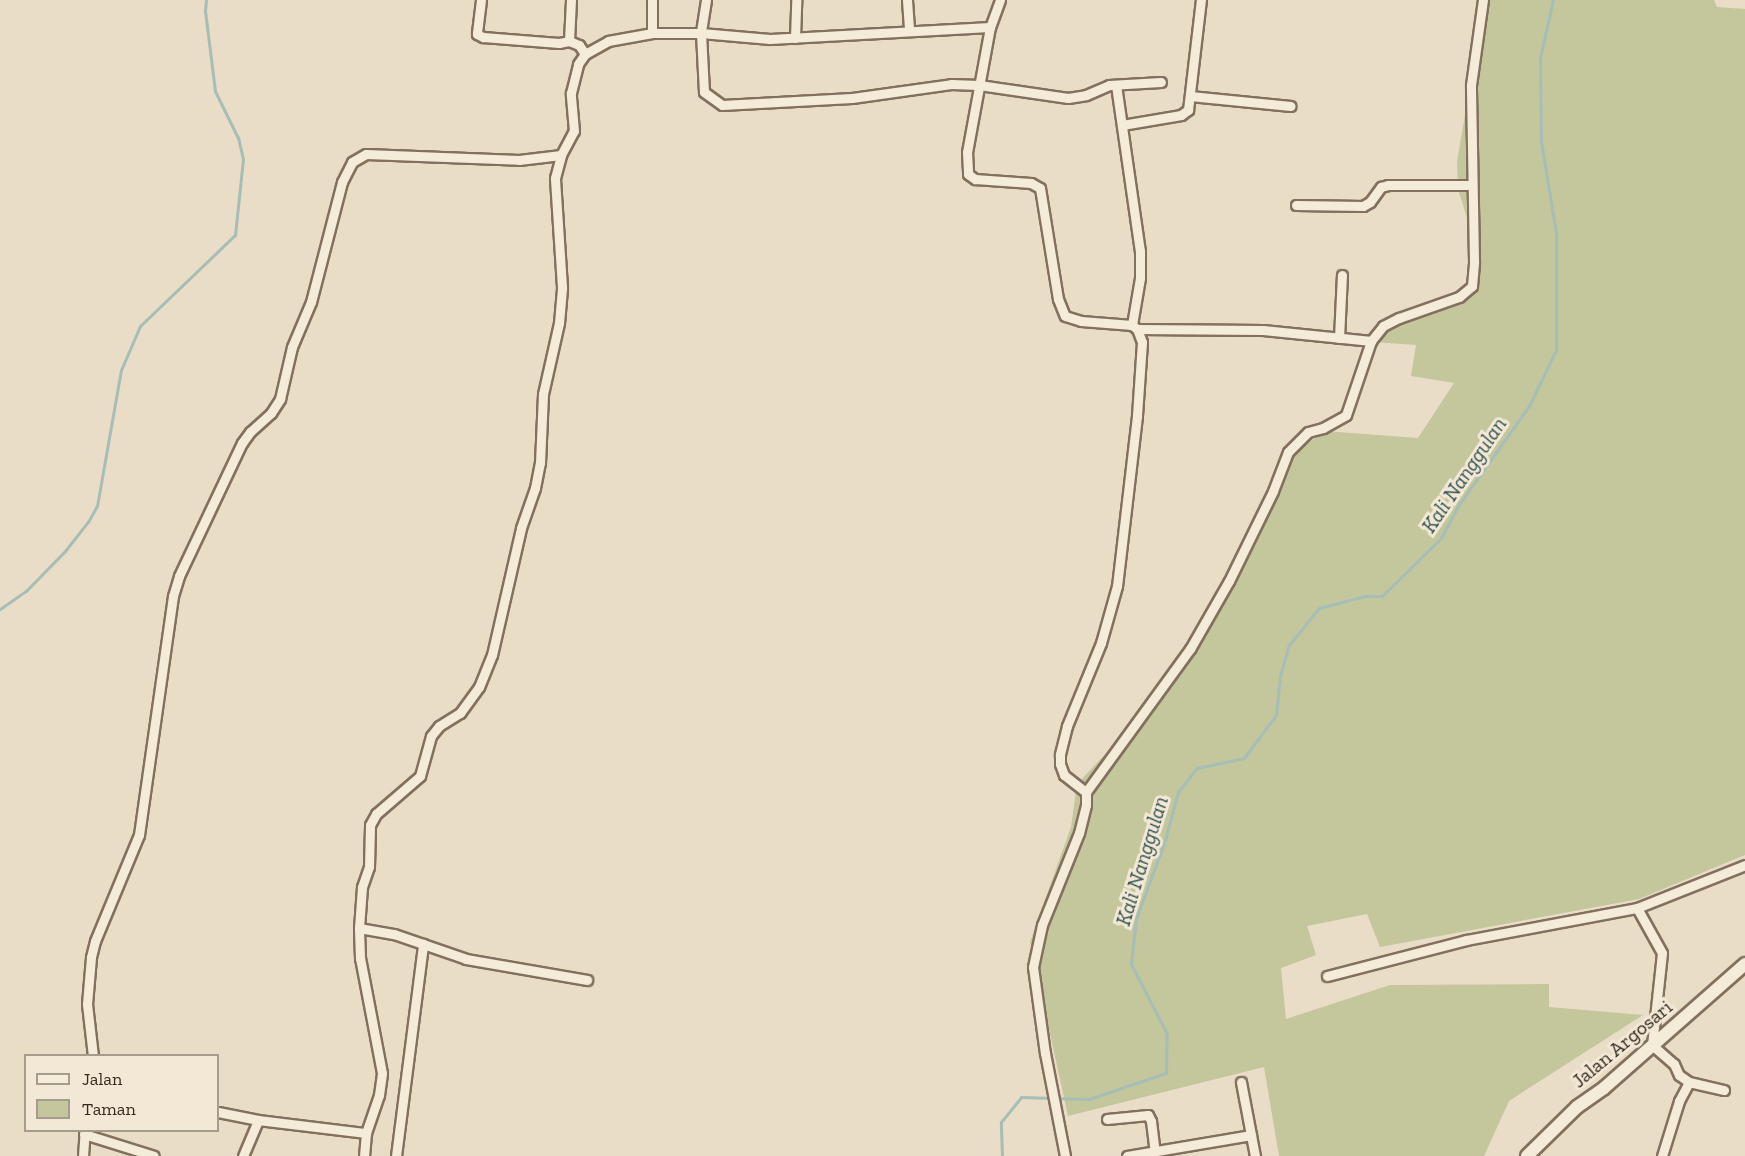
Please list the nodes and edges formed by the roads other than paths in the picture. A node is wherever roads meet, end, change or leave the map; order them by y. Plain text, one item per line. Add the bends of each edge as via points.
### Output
1 (481, 0) edge
2 (570, 0) edge
3 (652, 0) edge
4 (706, 0) edge
5 (796, 0) edge
6 (907, 0) edge
7 (1000, 0) edge
8 (1201, 0) edge
9 (1483, 0) edge
10 (990, 27) junction
11 (909, 30) junction
12 (652, 33) junction
13 (701, 33) junction
14 (795, 38) junction
15 (569, 41) junction
16 (585, 54) junction
17 (1161, 82) dead end
18 (980, 85) junction
19 (1116, 85) junction
20 (1190, 96) junction
21 (1291, 106) dead end
22 (1122, 124) junction
23 (561, 155) junction
24 (1472, 184) junction
25 (1296, 205) dead end
26 (1342, 275) dead end
27 (1134, 327) junction
28 (1339, 338) junction
29 (1371, 341) junction
30 (1086, 792) junction
31 (1745, 866) edge
32 (1637, 908) junction
33 (359, 928) junction
34 (423, 944) junction
35 (1745, 964) edge
36 (1328, 976) dead end
37 (587, 980) dead end
38 (1652, 1045) junction
39 (93, 1054) edge
40 (1242, 1082) dead end
41 (1689, 1082) junction
42 (1724, 1090) dead end
43 (219, 1112) edge
44 (1107, 1119) dead end
45 (258, 1120) junction
46 (85, 1132) edge
47 (366, 1133) junction
48 (1251, 1135) junction
49 (1155, 1152) junction
50 (83, 1156) edge
51 (154, 1156) edge
52 (243, 1156) edge
53 (364, 1156) edge
54 (396, 1156) edge
55 (1065, 1156) edge
56 (1127, 1156) edge
57 (1255, 1156) edge
58 (1527, 1156) edge
59 (1662, 1156) edge

1 - 15 street via 476,27 477,34 483,37
2 - 15 street
3 - 12 street
4 - 13 street
5 - 14 street
6 - 11 street
7 - 10 street
8 - 20 street
9 - 24 street via 1471,85
10 - 11 street
10 - 18 street
11 - 14 street
12 - 13 street
12 - 16 street via 608,41
13 - 14 street
13 - 18 street via 704,92 722,105 852,98 951,84
15 - 16 street via 579,45
16 - 23 street via 578,64 571,93 574,131
17 - 19 street
18 - 19 street via 1068,98
18 - 27 street via 967,152 968,174 975,179 1031,183 1040,188 1058,299 1065,316
19 - 22 street
20 - 21 street
20 - 22 street via 1185,114
22 - 27 street via 1140,251
23 - 33 street via 555,178 562,287 559,323 543,394 540,462 492,655 479,687 460,713 431,736 420,776 376,814 370,825 369,867 362,887
23 - 39 street via 519,160 366,154 346,171 280,399 242,443 173,596 139,835 91,957 87,1004
24 - 25 street via 1388,185 1380,187 1364,206
24 - 29 street via 1472,286 1452,300 1383,326
26 - 28 street
27 - 28 street via 1263,330
27 - 30 street via 1142,342 1117,586 1101,643 1067,726 1060,755 1064,775
28 - 29 street
29 - 30 street via 1346,415 1308,432 1288,452 1230,581 1190,649
30 - 55 street via 1079,833 1035,948 1035,991
31 - 32 street
32 - 36 street via 1466,940
32 - 38 street via 1662,953
33 - 34 street
33 - 47 street via 360,958 382,1073
34 - 37 street via 466,959
34 - 54 street
35 - 38 street, Jalan Argosari
38 - 41 street
38 - 58 street, Jalan Argosari via 1577,1107
40 - 48 street
41 - 42 street
41 - 59 street
43 - 45 street
44 - 49 street via 1148,1115
45 - 47 street
45 - 52 street
46 - 50 street
46 - 51 street
47 - 53 street
48 - 49 street
48 - 57 street
49 - 56 street

